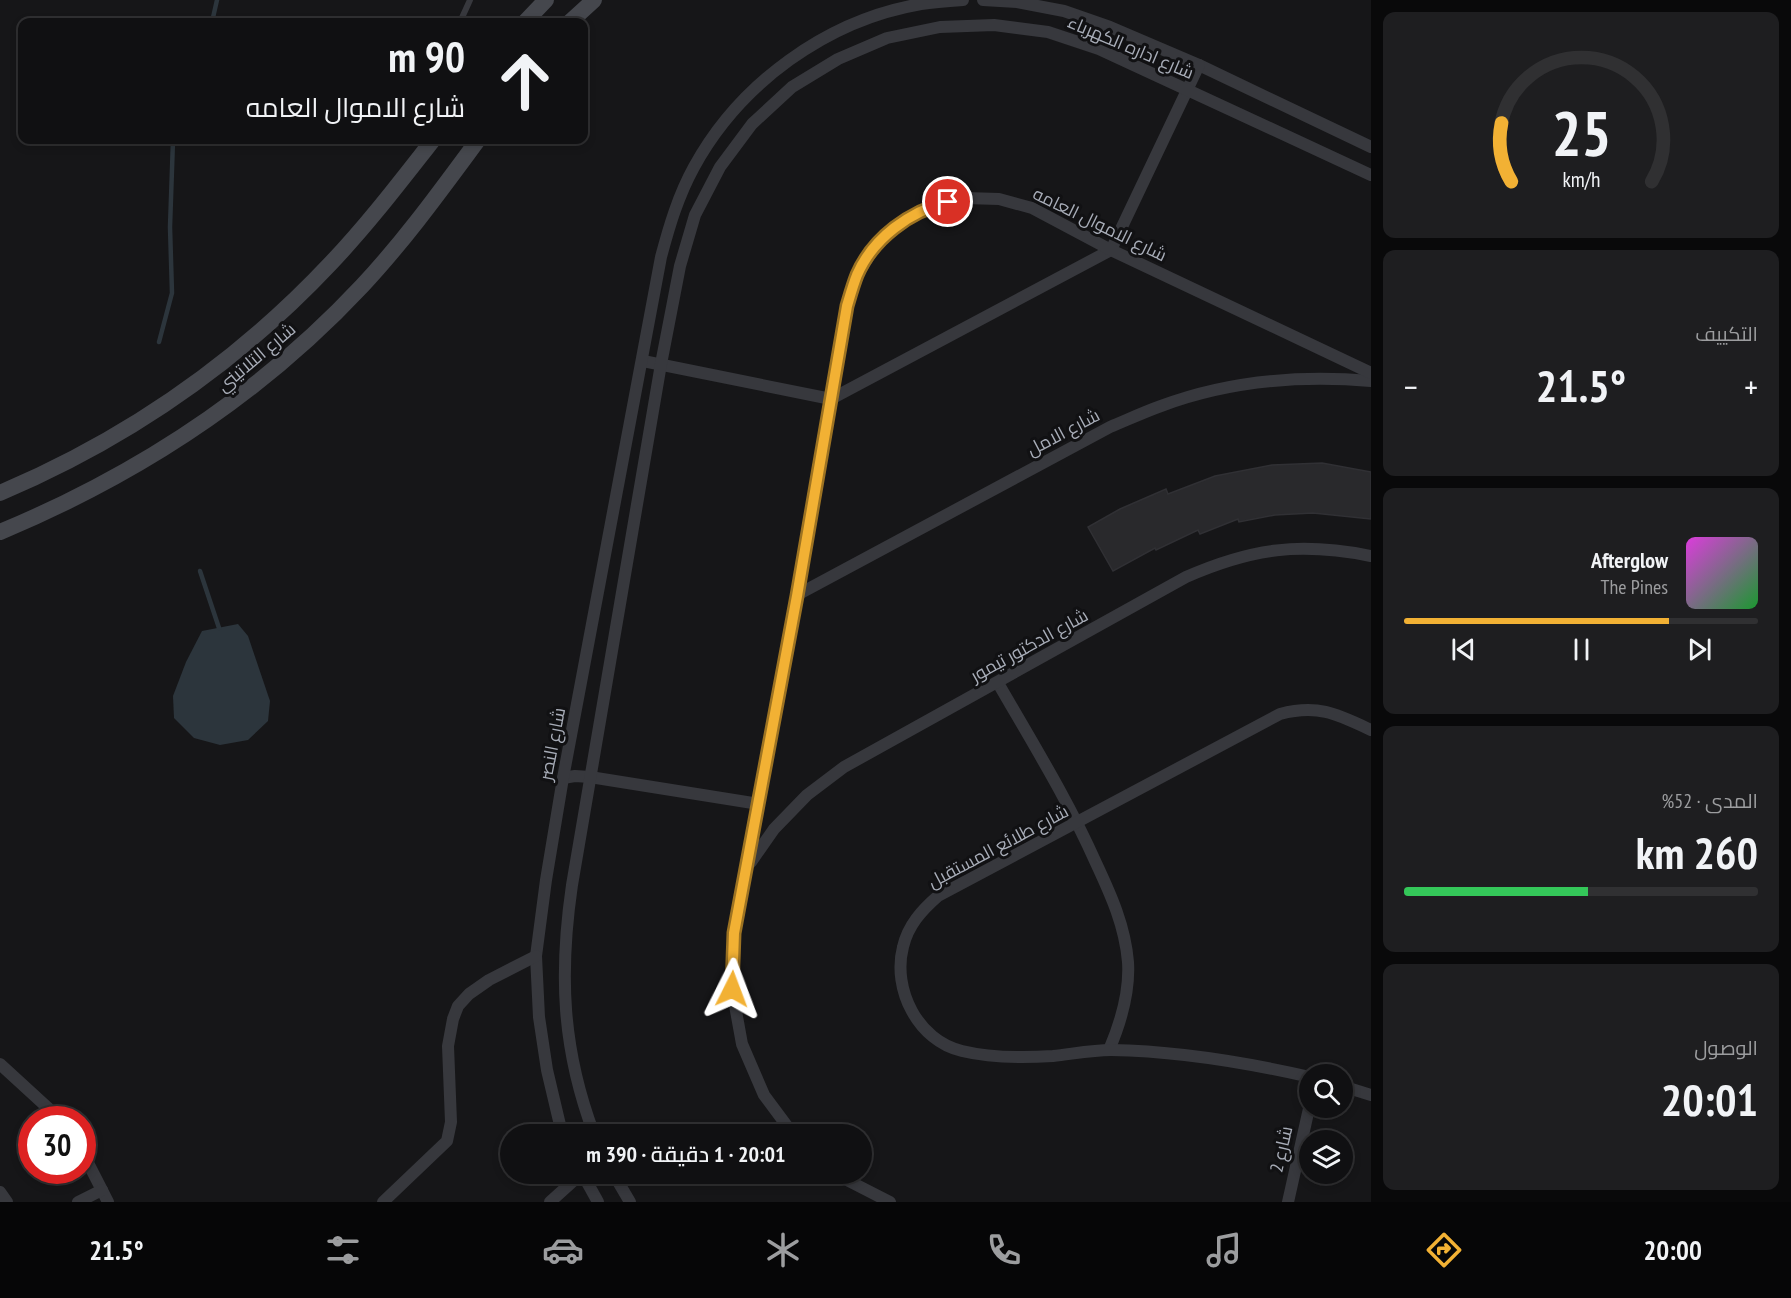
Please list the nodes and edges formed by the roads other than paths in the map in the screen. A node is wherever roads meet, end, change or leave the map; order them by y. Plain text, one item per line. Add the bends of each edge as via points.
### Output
1 (470, 0) edge
2 (546, 0) edge
3 (594, 0) edge
4 (963, 0) edge
5 (983, 0) edge
6 (462, 18) edge
7 (529, 18) edge
8 (574, 18) edge
9 (1199, 64) junction
10 (1187, 89) junction
11 (430, 144) edge
12 (475, 144) edge
13 (1371, 147) edge
14 (1371, 175) edge
15 (1111, 250) junction
16 (643, 361) junction
17 (661, 364) junction
18 (1371, 373) edge
19 (1371, 381) edge
20 (831, 399) junction
21 (0, 493) edge
22 (0, 532) edge
23 (1371, 556) edge
24 (797, 596) junction
25 (998, 683) junction
26 (1371, 730) edge
27 (590, 777) junction
28 (563, 778) junction
29 (759, 804) junction
30 (1078, 823) junction
31 (748, 867) junction
32 (536, 956) junction
33 (1109, 1050) junction
34 (0, 1064) edge
35 (1299, 1075) edge
36 (1353, 1089) edge
37 (1371, 1095) edge
38 (46, 1106) edge
39 (1307, 1118) edge
40 (560, 1124) edge
41 (591, 1124) edge
42 (786, 1124) edge
43 (96, 1178) edge
44 (570, 1184) edge
45 (588, 1184) edge
46 (619, 1184) edge
47 (855, 1184) edge
48 (102, 1190) junction
49 (0, 1192) edge
50 (7, 1202) edge
51 (78, 1202) edge
52 (108, 1202) edge
53 (383, 1202) edge
54 (550, 1202) edge
55 (598, 1202) edge
56 (630, 1202) edge
57 (890, 1202) edge
58 (1288, 1202) edge

1 - 6 lane
2 - 7 main road
3 - 8 main road
4 - 16 street via 921,4 874,16 830,35 789,60 752,91 720,127 694,167 674,211 661,257
5 - 9 street, شارع اداره الكهرباء via 1064,11
9 - 10 street
9 - 13 street, شارع اداره الكهرباء
10 - 14 street, شارع اداره الكهرباء
10 - 15 street
10 - 17 street, شارع اداره الكهرباء via 1099,49 1048,32 994,25 919,31 887,38 838,58 792,87 752,124 720,167 695,214 680,266
11 - 21 main road, شارع التلاتيني via 363,228 264,329 151,414 69,462
12 - 22 main road, شارع التلاتيني via 427,210 363,286 253,387 129,470
15 - 18 street, شارع الاموال العامه
15 - 20 street
15 - 20 street, شارع الاموال العامه via 1032,208 999,199 965,198 932,206 901,222 876,245 858,274 847,306
16 - 17 street
16 - 28 street, شارع النصر
17 - 20 street
17 - 27 street
19 - 24 street, شارع الامل via 1275,380 1163,405 1110,427
20 - 24 street, شارع الاموال العامه
23 - 25 street, شارع الدكتور تيمور via 1340,550 1277,549 1215,564
24 - 29 street, شارع الاموال العامه
25 - 30 street
25 - 31 street, شارع الدكتور تيمور via 844,767 782,820
26 - 30 street, شارع طلائع المستقبل via 1333,712 1315,709 1280,714
27 - 28 street
27 - 29 street
27 - 41 street via 565,930 563,976 574,1067
28 - 32 street, شارع النصر
29 - 31 street, شارع الاموال العامه
30 - 33 street via 1116,906 1124,934 1127,993
30 - 33 street, شارع طلائع المستقبل via 938,896 910,928 902,948 900,969 911,1010 924,1028 960,1051 1030,1057
31 - 42 street, شارع الاموال العامه via 734,933 732,989 742,1044 764,1095
32 - 40 street, شارع النصر via 539,1017
32 - 53 street via 489,980 458,1006 448,1046 451,1122 447,1141
33 - 35 street, شارع طلائع المستقبل via 1220,1058
34 - 38 street
36 - 37 street
39 - 58 street, شارع 2
43 - 48 street
44 - 54 street
45 - 55 street
46 - 56 street
47 - 57 street
48 - 51 street
48 - 52 street
49 - 50 street

